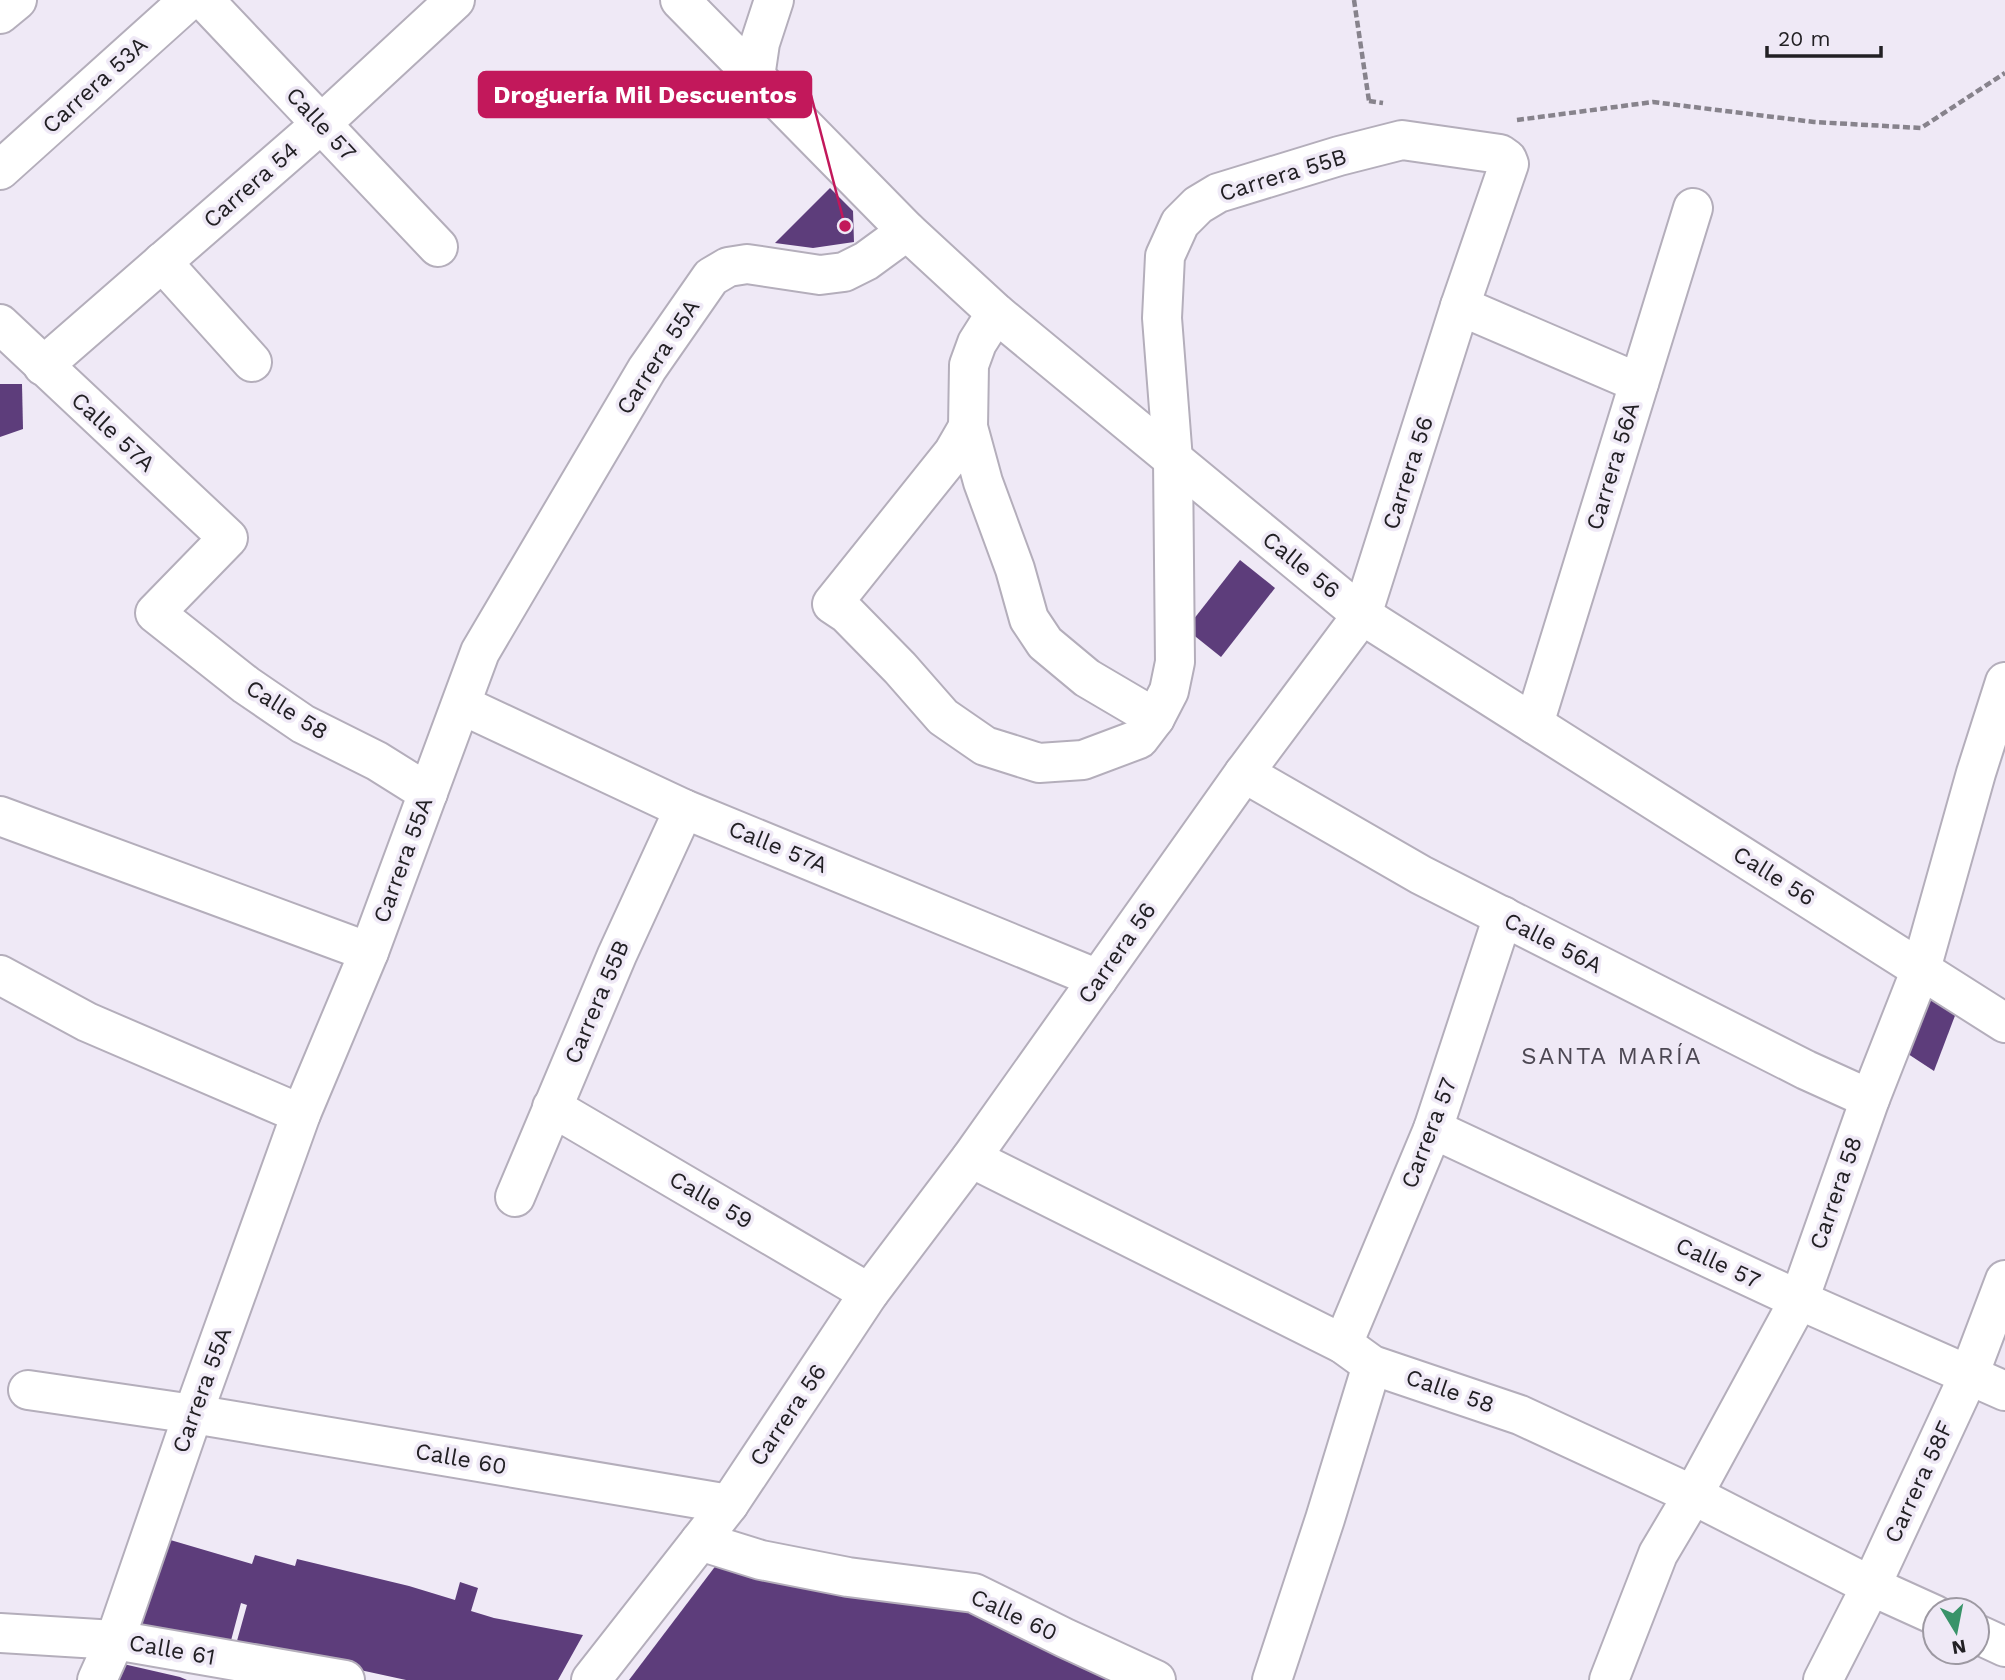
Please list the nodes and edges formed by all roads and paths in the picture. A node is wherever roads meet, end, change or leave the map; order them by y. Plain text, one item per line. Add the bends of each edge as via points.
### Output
1 (17, 0) edge
2 (189, 0) edge
3 (204, 0) edge
4 (455, 0) edge
5 (680, 0) edge
6 (774, 0) edge
7 (1354, 0) edge
8 (0, 14) edge
9 (2005, 74) edge
10 (755, 78) junction
11 (1368, 101) junction
12 (1395, 104) dead end
13 (1513, 120) dead end
14 (321, 124) junction
15 (1374, 147) junction
16 (1507, 159) joint
17 (0, 170) edge
18 (1693, 208) dead end
19 (907, 231) junction
20 (438, 247) dead end
21 (162, 262) junction
22 (1460, 306) junction
23 (996, 313) junction
24 (0, 324) edge
25 (252, 362) dead end
26 (43, 366) junction
27 (1639, 383) junction
28 (968, 427) junction
29 (1173, 460) junction
30 (155, 613) joint
31 (1362, 615) junction
32 (2005, 682) edge
33 (462, 705) junction
34 (1155, 718) junction
35 (1534, 724) junction
36 (1244, 773) junction
37 (428, 793) junction
38 (684, 809) junction
39 (0, 816) edge
40 (1503, 916) junction
41 (369, 952) junction
42 (1921, 969) junction
43 (0, 975) edge
44 (1098, 979) junction
45 (2005, 1023) edge
46 (1870, 1099) junction
47 (552, 1107) junction
48 (301, 1114) junction
49 (1433, 1129) junction
50 (971, 1158) junction
51 (515, 1198) dead end
52 (2005, 1280) edge
53 (869, 1293) junction
54 (1799, 1300) junction
55 (1358, 1354) junction
56 (1969, 1375) junction
57 (28, 1390) dead end
58 (2005, 1391) edge
59 (193, 1414) junction
60 (1693, 1495) junction
61 (729, 1504) junction
62 (700, 1541) junction
63 (1871, 1586) junction
64 (1921, 1609) edge
65 (0, 1615) edge
66 (0, 1633) edge
67 (99, 1639) junction
68 (97, 1680) edge
69 (345, 1680) edge
70 (591, 1680) edge
71 (1156, 1680) edge
72 (1272, 1680) edge
73 (1609, 1680) edge
74 (1823, 1680) edge

1 - 8 street
2 - 17 street, Carrera 53A
3 - 14 street, Calle 57
4 - 14 street, Carrera 54
5 - 10 street, Calle 56
6 - 10 street
7 - 11 path
9 - 13 path via 1921,128 1814,122 1653,102
10 - 19 street, Calle 56
11 - 12 path
11 - 15 path
14 - 20 street, Calle 57
14 - 21 street, Carrera 54
15 - 16 street, Carrera 55B via 1402,140 1500,154
15 - 29 street, Carrera 55B via 1218,192 1180,223 1165,257 1162,318
16 - 22 street, Carrera 56
18 - 27 street, Carrera 56A
19 - 23 street, Calle 56
19 - 33 street, Carrera 55A via 844,272 820,275 747,264 728,267 711,277 648,369 480,652
21 - 25 street
21 - 26 street, Carrera 54
22 - 27 street
22 - 31 street, Carrera 56
23 - 28 street via 968,365
23 - 29 street, Calle 56
24 - 26 street, Calle 57A
26 - 30 street, Calle 57A via 228,538
27 - 35 street, Carrera 56A
28 - 34 street via 1029,619 1045,643 1087,678
28 - 34 street via 953,453 832,604 847,614 943,717 985,746 1039,763 1083,760 1139,738
29 - 31 street, Calle 56
29 - 34 street, Carrera 55B via 1175,662 1169,691
30 - 37 street, Calle 58 via 303,724
31 - 35 street, Calle 56
31 - 36 street, Carrera 56
32 - 42 street, Carrera 58
33 - 37 street, Carrera 55A
33 - 38 street, Calle 57A
35 - 42 street, Calle 56
36 - 40 street, Calle 56A via 1421,875
36 - 44 street, Carrera 56
37 - 41 street, Carrera 55A
38 - 44 street, Calle 57A
38 - 47 street, Carrera 55B
39 - 41 street
40 - 46 street, Calle 56A
40 - 49 street, Carrera 57
41 - 48 street, Carrera 55A
42 - 45 street, Calle 56
42 - 46 street, Carrera 58
43 - 48 street via 86,1022
44 - 50 street, Carrera 56
46 - 54 street, Carrera 58
47 - 51 street, Carrera 55B
47 - 53 street, Calle 59
48 - 59 street, Carrera 55A
49 - 54 street, Calle 57
49 - 55 street, Carrera 57
50 - 53 street, Carrera 56
50 - 55 street, Calle 58
52 - 56 street, Carrera 58F
53 - 61 street, Carrera 56
54 - 56 street, Calle 57
54 - 60 street, Carrera 58
55 - 60 street, Calle 58 via 1520,1415
55 - 72 street, Carrera 57 via 1325,1519
56 - 58 street, Calle 57
56 - 63 street, Carrera 58F
57 - 59 street, Calle 60
59 - 61 street, Calle 60
59 - 67 street, Carrera 55A
60 - 63 street, Calle 58
60 - 73 street, Carrera 58 via 1658,1553
61 - 62 street, Carrera 56
62 - 70 street, Carrera 56
62 - 71 street, Calle 60 via 761,1560 848,1577 974,1593
63 - 64 street, Calle 58
63 - 74 street, Carrera 58F
65 - 67 street, Calle 61
66 - 67 street, Calle 61
67 - 68 street, Carrera 55A
67 - 69 street, Calle 61

